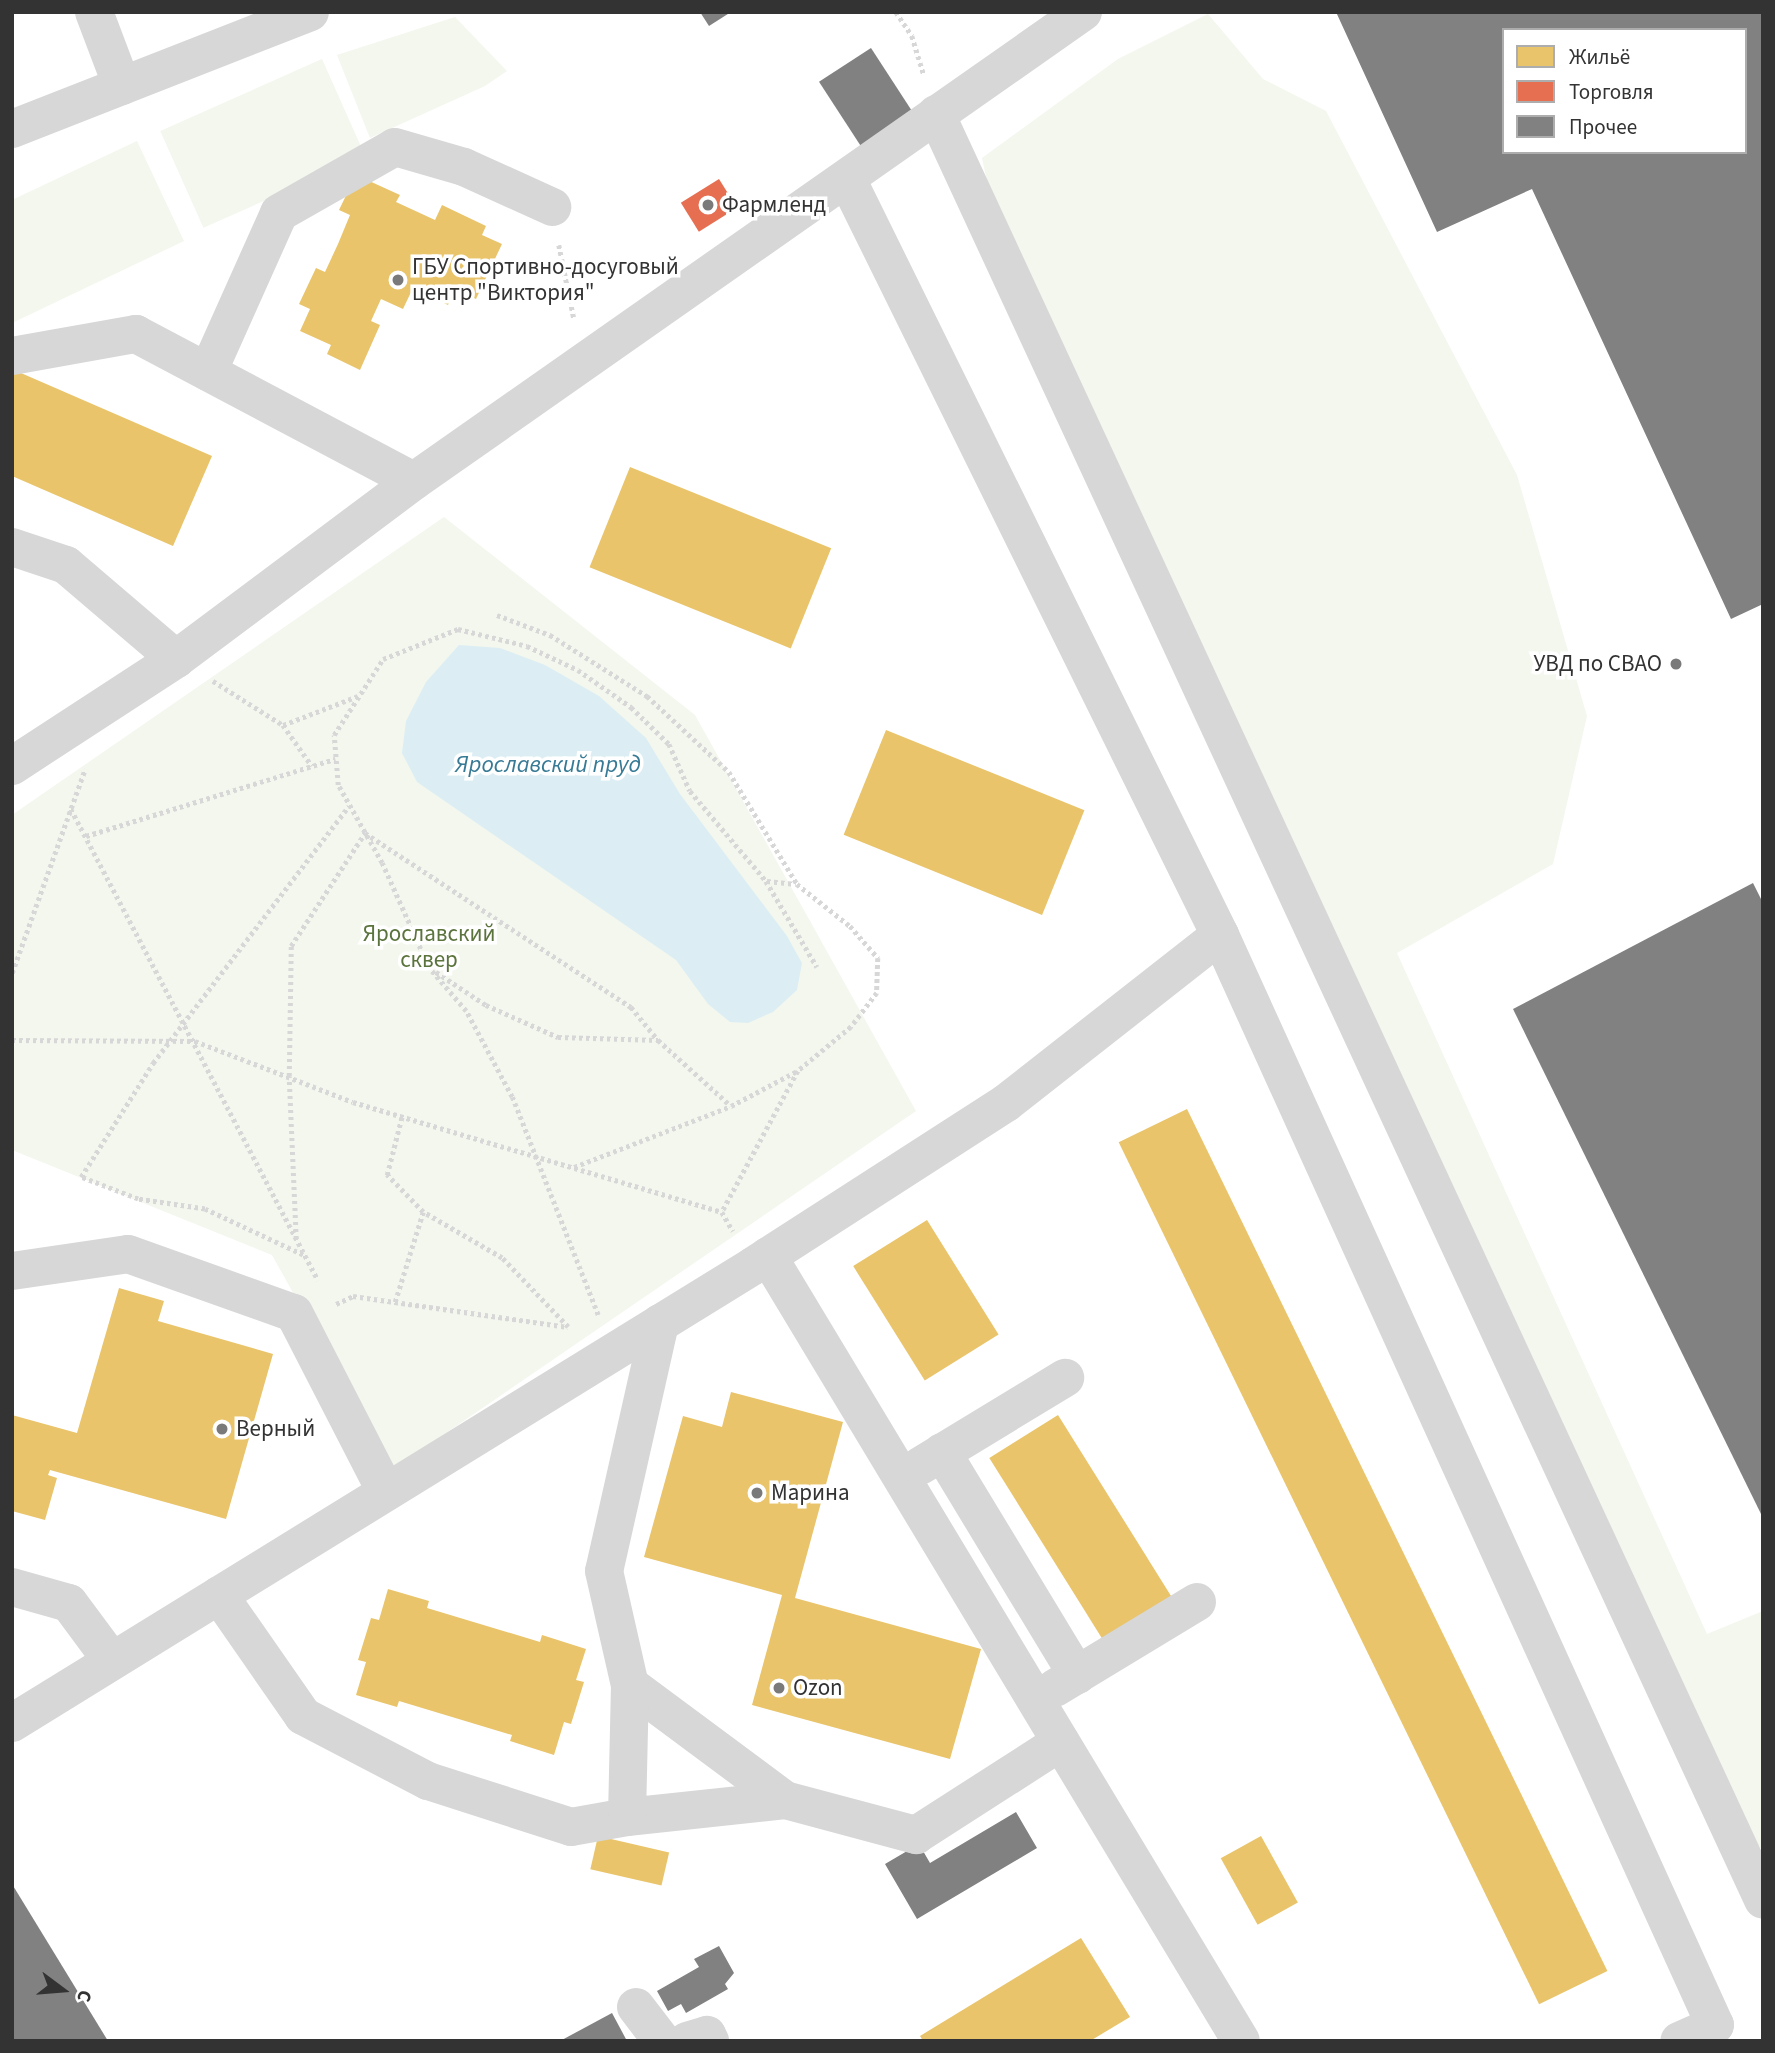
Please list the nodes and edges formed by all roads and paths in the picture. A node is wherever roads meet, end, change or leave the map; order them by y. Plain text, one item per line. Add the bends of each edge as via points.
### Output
1 (94, 12) edge
2 (310, 12) edge
3 (896, 12) edge
4 (1083, 12) edge
5 (122, 86) junction
6 (936, 114) junction
7 (12, 129) edge
8 (848, 181) junction
9 (552, 207) joint
10 (12, 356) edge
11 (583, 364) junction
12 (208, 372) junction
13 (414, 481) junction
14 (12, 547) edge
15 (497, 615) dead end
16 (176, 659) junction
17 (360, 696) junction
18 (106, 705) junction
19 (283, 725) junction
20 (335, 759) junction
21 (12, 766) edge
22 (312, 766) junction
23 (349, 806) junction
24 (71, 809) junction
25 (365, 833) junction
26 (86, 836) junction
27 (766, 881) junction
28 (797, 884) junction
29 (1220, 934) junction
30 (817, 967) dead end
31 (429, 968) junction
32 (12, 973) edge
33 (185, 1022) junction
34 (12, 1040) edge
35 (658, 1040) junction
36 (195, 1041) junction
37 (168, 1044) junction
38 (798, 1071) junction
39 (289, 1076) junction
40 (731, 1106) junction
41 (402, 1116) junction
42 (534, 1155) junction
43 (574, 1167) junction
44 (424, 1212) junction
45 (722, 1212) junction
46 (296, 1241) junction
47 (304, 1256) junction
48 (760, 1261) junction
49 (12, 1271) edge
50 (321, 1286) dead end
51 (327, 1296) dead end
52 (395, 1302) junction
53 (660, 1323) junction
54 (614, 1351) junction
55 (1065, 1378) dead end
56 (942, 1452) junction
57 (901, 1477) junction
58 (386, 1492) junction
59 (12, 1587) edge
60 (219, 1595) junction
61 (1197, 1602) dead end
62 (112, 1661) junction
63 (1077, 1675) junction
64 (630, 1685) junction
65 (1035, 1700) junction
66 (12, 1723) edge
67 (1061, 1742) junction
68 (785, 1800) junction
69 (627, 1817) junction
70 (1763, 1900) edge
71 (636, 2007) dead end
72 (662, 2041) edge
73 (687, 2041) edge
74 (709, 2041) edge
75 (1241, 2041) edge
76 (1678, 2041) edge

1 - 5 street
2 - 5 street
3 - 6 path via 912,37
4 - 6 street
5 - 7 street
6 - 8 street
6 - 70 street
8 - 11 street
8 - 29 street
9 - 11 path
9 - 12 street via 464,167 395,147 279,213
10 - 12 street via 136,334
11 - 13 street
12 - 13 street
13 - 16 street
14 - 16 street via 66,565
15 - 28 path via 550,635 647,696 729,772
16 - 18 street
16 - 19 path
17 - 19 path
17 - 20 path via 334,736
17 - 27 path via 383,659 458,629 527,646 578,670 631,706 669,744 690,791
18 - 21 street
18 - 24 path
19 - 22 path
20 - 22 path
20 - 23 path via 338,785
22 - 26 path
23 - 25 path
23 - 33 path
24 - 26 path
24 - 32 path
25 - 31 path
25 - 35 path via 631,1007
25 - 39 path via 291,946
26 - 33 path
27 - 28 path
27 - 30 path
28 - 38 path via 850,926 878,958 877,993 851,1027
29 - 48 street via 1006,1103
29 - 76 street via 1716,2025
31 - 35 path via 486,1005 558,1037
31 - 42 path via 466,1011 512,1097
33 - 36 path
33 - 37 path
34 - 37 path
35 - 40 path
36 - 37 path
36 - 39 path
36 - 46 path
37 - 47 path via 81,1177 138,1199 205,1209
38 - 40 path
38 - 45 path
39 - 41 path
39 - 46 path
40 - 43 path
41 - 42 path
41 - 44 path via 387,1175
42 - 43 path
42 - 54 path
43 - 45 path
44 - 52 path
44 - 52 path via 502,1258 568,1327
45 - 48 path
46 - 47 path
47 - 50 path
48 - 53 street
48 - 57 street
49 - 58 street via 128,1254 294,1313
51 - 52 path via 332,1306 352,1296
53 - 54 street
53 - 64 street via 604,1571
54 - 58 street
55 - 56 street
56 - 57 street
56 - 63 street
57 - 65 street
58 - 60 street
59 - 62 street via 69,1603
60 - 62 street
60 - 69 street via 303,1716 428,1780 571,1828
61 - 63 street
62 - 66 street
63 - 65 street
64 - 68 street
64 - 69 street
65 - 67 street
67 - 68 street via 916,1835
67 - 75 street
68 - 69 street
71 - 72 street
73 - 74 street via 707,2035

